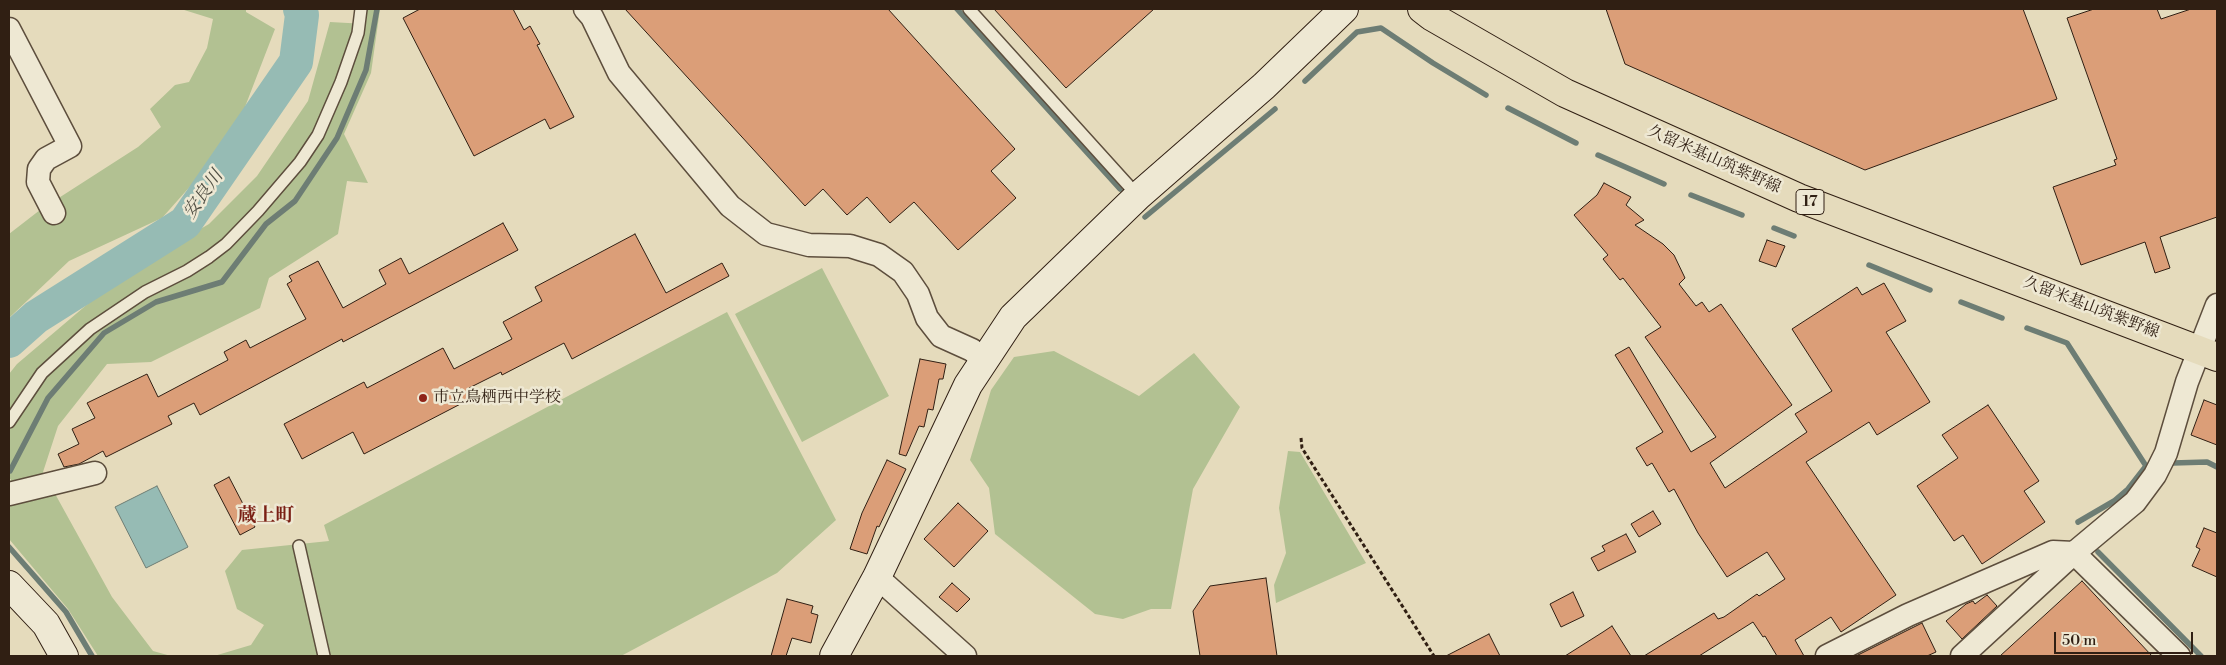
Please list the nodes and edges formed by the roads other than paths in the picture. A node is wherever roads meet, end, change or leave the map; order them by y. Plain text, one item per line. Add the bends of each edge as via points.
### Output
1 (360, 9) edge
2 (585, 9) edge
3 (969, 9) edge
4 (1344, 9) edge
5 (1422, 9) edge
6 (9, 29) edge
7 (1138, 196) junction
8 (54, 213) dead end
9 (2217, 305) edge
10 (2208, 353) edge
11 (984, 361) junction
12 (9, 422) edge
13 (95, 473) dead end
14 (9, 494) edge
15 (299, 546) dead end
16 (2074, 553) junction
17 (878, 577) junction
18 (9, 585) edge
19 (64, 656) edge
20 (324, 656) edge
21 (834, 656) edge
22 (965, 656) edge
23 (1827, 656) edge
24 (1962, 656) edge
25 (2180, 656) edge

1 - 12 lane via 358,32 341,82 318,135 300,162 226,244 90,329 42,373
2 - 11 street via 619,73 730,206 766,234 809,245 850,246 879,255 903,272 918,294 927,318 941,336 972,350
3 - 7 lane
4 - 7 street via 1264,86
5 - 10 main road, 久留米基山筑紫野線 / 17 via 1566,93 1799,198
6 - 8 street via 70,146 46,159 40,169 38,182
7 - 11 street via 1014,317
9 - 10 street
10 - 16 street via 2155,476 2135,502
11 - 17 street via 968,385
13 - 14 street
15 - 20 lane
16 - 23 street via 2053,552 2011,569
16 - 24 street
16 - 25 street
17 - 21 street
17 - 22 street
18 - 19 street via 46,624

